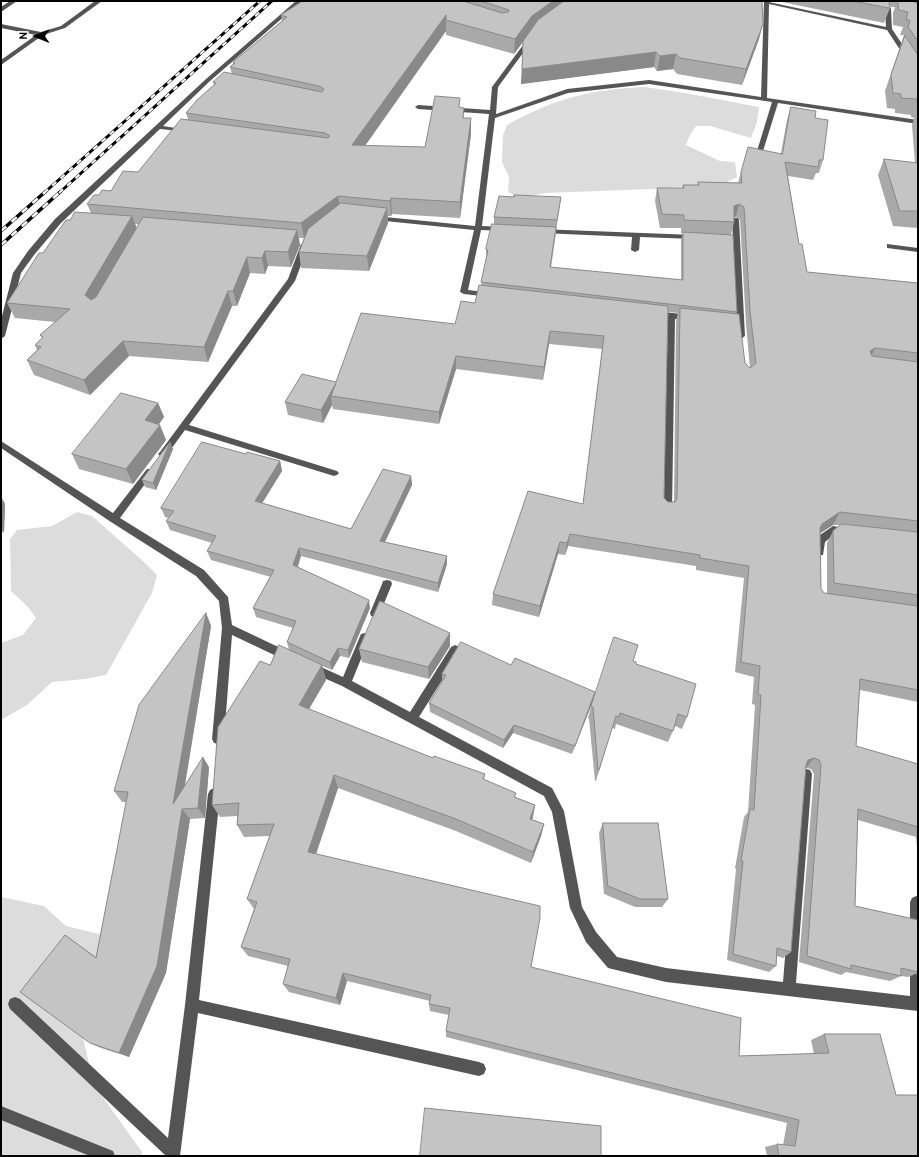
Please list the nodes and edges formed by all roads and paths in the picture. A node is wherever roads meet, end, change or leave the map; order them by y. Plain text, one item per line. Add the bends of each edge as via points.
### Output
1 (14, 1) edge
2 (99, 1) edge
3 (299, 1) edge
4 (758, 1) edge
5 (884, 1) edge
6 (766, 2) junction
7 (888, 9) junction
8 (1, 10) edge
9 (895, 11) dead end
10 (1, 26) edge
11 (890, 28) junction
12 (534, 33) edge
13 (41, 34) junction
14 (1, 63) edge
15 (918, 73) edge
16 (208, 80) junction
17 (216, 82) edge
18 (764, 100) junction
19 (775, 101) junction
20 (418, 107) dead end
21 (493, 115) junction
22 (918, 122) edge
23 (159, 127) junction
24 (195, 132) edge
25 (760, 151) edge
26 (371, 218) edge
27 (735, 220) edge
28 (58, 222) junction
29 (70, 222) edge
30 (478, 228) junction
31 (509, 229) edge
32 (533, 230) edge
33 (636, 234) junction
34 (705, 237) edge
35 (305, 240) edge
36 (890, 246) dead end
37 (635, 250) dead end
38 (918, 250) edge
39 (502, 296) edge
40 (648, 313) edge
41 (671, 316) junction
42 (702, 319) edge
43 (1, 336) edge
44 (742, 346) edge
45 (183, 426) junction
46 (1, 444) edge
47 (334, 473) dead end
48 (667, 510) edge
49 (114, 520) junction
50 (856, 533) edge
51 (820, 562) edge
52 (387, 584) dead end
53 (227, 628) junction
54 (455, 650) edge
55 (346, 683) junction
56 (412, 719) junction
57 (217, 753) edge
58 (806, 774) edge
59 (215, 784) edge
60 (916, 902) dead end
61 (789, 989) junction
62 (15, 1004) dead end
63 (918, 1004) edge
64 (192, 1005) junction
65 (480, 1069) dead end
66 (1, 1113) edge
67 (173, 1154) edge
68 (108, 1156) edge

1 - 8 street
2 - 13 street via 64,28
3 - 16 street
4 - 6 street
5 - 7 street
6 - 11 street
6 - 18 street
7 - 9 street
7 - 11 street
10 - 13 street
11 - 15 street
12 - 21 street via 495,87
13 - 14 street
16 - 17 street
16 - 23 street
18 - 19 street
18 - 21 street via 649,82 568,91
19 - 22 street
19 - 25 street
20 - 21 street
21 - 30 street
23 - 24 street
23 - 28 street
26 - 30 street
27 - 44 street via 732,238 736,323
28 - 29 street
28 - 43 street via 30,253 17,273
30 - 31 street
30 - 39 street via 464,292
32 - 33 street
33 - 34 street
33 - 37 street
35 - 45 street via 292,279
36 - 38 street
40 - 41 street
41 - 42 street
41 - 48 street
45 - 47 street
45 - 49 street
46 - 49 street
49 - 53 street via 200,573 224,600
50 - 51 street via 833,530 820,540
52 - 55 street
53 - 55 street
53 - 57 street
54 - 56 street
55 - 56 street
56 - 61 street via 548,792 558,811 576,908 591,937 613,963 666,975
58 - 61 street
59 - 64 street
60 - 63 street
61 - 63 street
62 - 67 street
64 - 65 street
64 - 67 street
66 - 68 street

